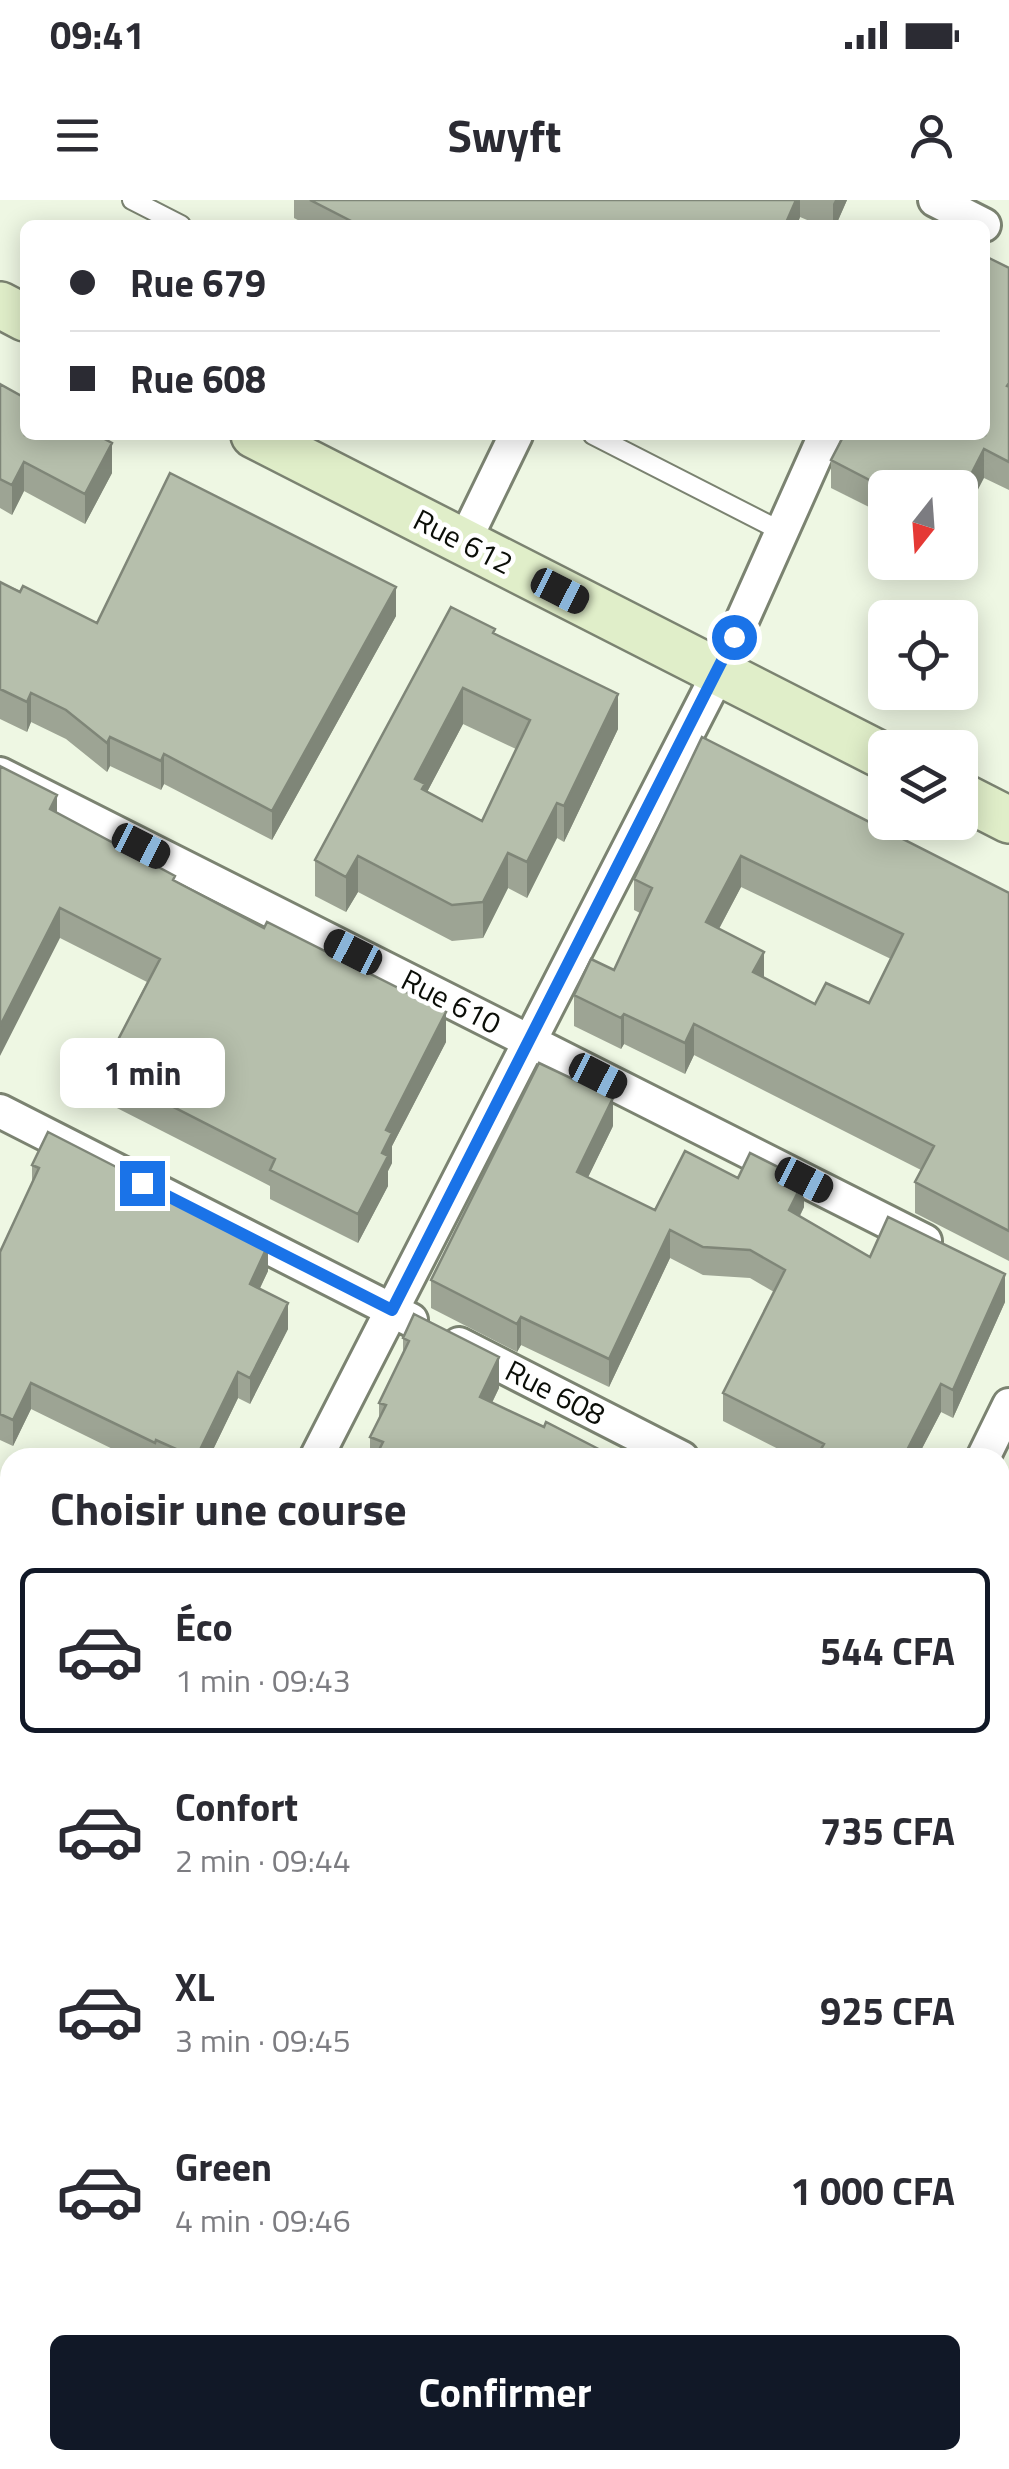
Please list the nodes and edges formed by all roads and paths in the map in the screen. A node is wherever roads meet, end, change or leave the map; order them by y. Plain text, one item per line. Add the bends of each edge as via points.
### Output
1 (132, 200) edge
2 (935, 200) edge
3 (171, 220) edge
4 (974, 220) edge
5 (264, 440) edge
6 (514, 440) edge
7 (603, 440) edge
8 (823, 440) edge
9 (781, 532) junction
10 (464, 542) junction
11 (718, 672) junction
12 (868, 748) edge
13 (0, 774) edge
14 (978, 805) edge
15 (1009, 820) edge
16 (529, 1042) junction
17 (0, 1111) edge
18 (956, 1256) edge
19 (392, 1310) junction
20 (1009, 1405) edge
21 (321, 1448) edge
22 (662, 1448) edge
23 (987, 1448) edge

1 - 3 lane
2 - 4 street
5 - 10 street, Rue 612
6 - 10 street
7 - 9 lane
8 - 9 street
9 - 11 street
10 - 11 street, Rue 612
11 - 12 street, Rue 612
11 - 16 street
13 - 16 street, Rue 610
14 - 15 street
16 - 18 street, Rue 610
16 - 19 street
17 - 19 street, Rue 608
19 - 21 street
19 - 22 street, Rue 608
20 - 23 street

